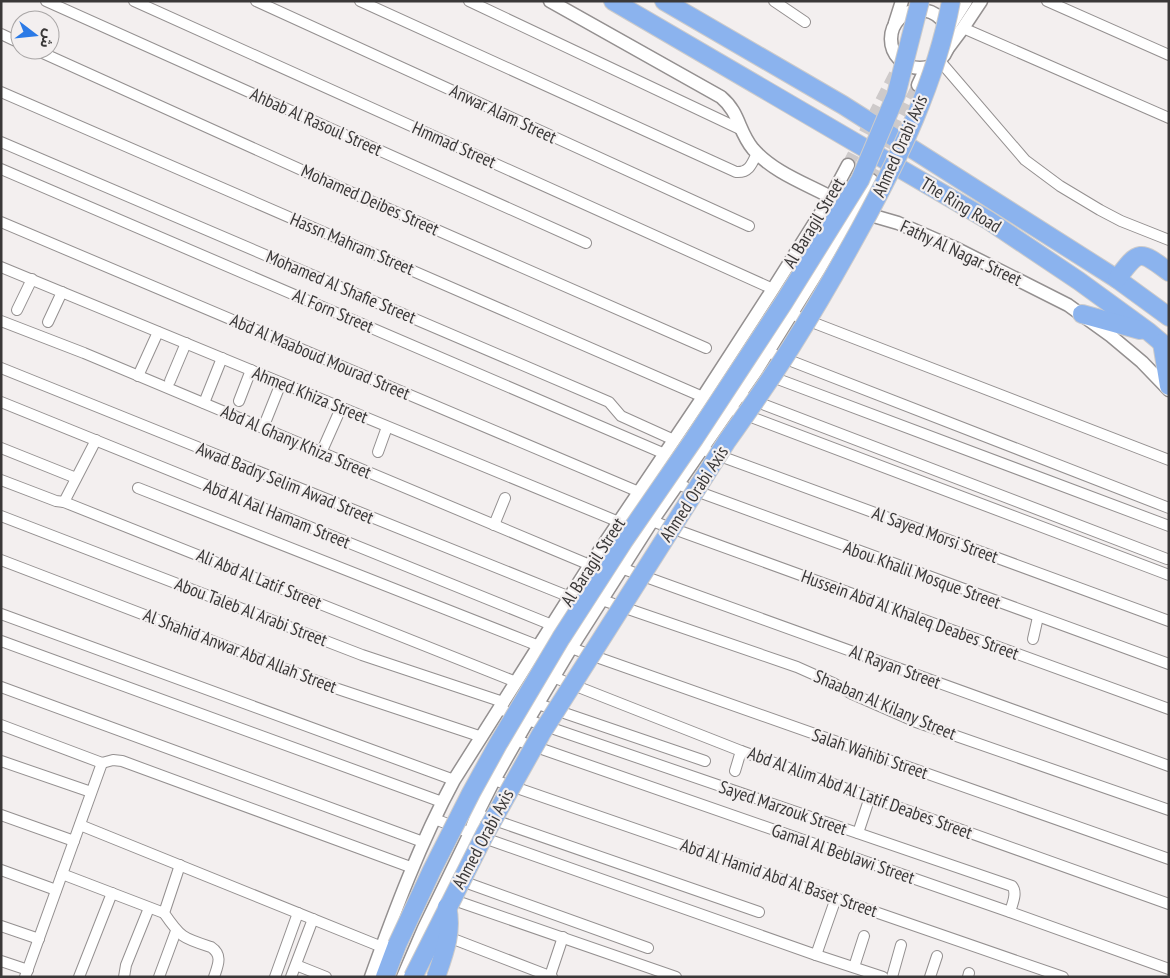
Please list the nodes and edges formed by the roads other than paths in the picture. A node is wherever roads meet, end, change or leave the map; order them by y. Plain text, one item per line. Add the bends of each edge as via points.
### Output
1 (46, 1) edge
2 (134, 1) edge
3 (256, 1) edge
4 (360, 1) edge
5 (469, 1) edge
6 (550, 1) edge
7 (613, 1) edge
8 (664, 1) edge
9 (774, 1) edge
10 (902, 1) edge
11 (920, 1) edge
12 (951, 1) edge
13 (966, 1) edge
14 (981, 1) edge
15 (1047, 1) edge
16 (805, 22) dead end
17 (895, 24) junction
18 (945, 26) junction
19 (963, 28) junction
20 (943, 55) junction
21 (1169, 55) edge
22 (58, 60) edge
23 (901, 62) junction
24 (926, 68) junction
25 (895, 74) tunnel mouth
26 (918, 85) tunnel mouth
27 (1, 92) edge
28 (1169, 118) edge
29 (742, 130) junction
30 (1, 142) edge
31 (757, 153) junction
32 (848, 165) tunnel mouth
33 (1, 169) edge
34 (871, 180) tunnel mouth
35 (831, 197) junction
36 (854, 210) junction
37 (1, 222) edge
38 (749, 226) dead end
39 (1169, 240) edge
40 (586, 243) dead end
41 (2, 270) edge
42 (1169, 272) edge
43 (32, 279) junction
44 (1117, 279) junction
45 (773, 289) junction
46 (62, 292) junction
47 (17, 310) dead end
48 (792, 314) junction
49 (1082, 314) junction
50 (1169, 317) edge
51 (1, 321) edge
52 (48, 322) dead end
53 (158, 332) junction
54 (1160, 341) edge
55 (186, 344) junction
56 (706, 348) dead end
57 (768, 352) junction
58 (222, 358) junction
59 (1, 368) edge
60 (251, 370) junction
61 (756, 371) junction
62 (138, 376) junction
63 (170, 381) dead end
64 (281, 383) junction
65 (1169, 388) edge
66 (739, 395) junction
67 (703, 397) junction
68 (239, 401) dead end
69 (1, 402) edge
70 (204, 403) junction
71 (341, 408) junction
72 (730, 409) junction
73 (387, 426) junction
74 (263, 428) junction
75 (96, 440) junction
76 (674, 440) junction
77 (1, 448) edge
78 (702, 449) junction
79 (321, 452) junction
80 (378, 452) dead end
81 (665, 454) junction
82 (1169, 460) edge
83 (76, 478) junction
84 (1, 480) edge
85 (676, 484) junction
86 (138, 488) dead end
87 (639, 492) junction
88 (505, 498) dead end
89 (64, 502) junction
90 (1169, 508) edge
91 (1, 516) edge
92 (652, 521) junction
93 (619, 522) junction
94 (494, 525) junction
95 (1169, 526) edge
96 (1167, 559) dead end
97 (1, 560) edge
98 (590, 565) junction
99 (622, 568) junction
100 (1169, 575) edge
101 (570, 597) junction
102 (602, 600) junction
103 (1, 614) edge
104 (1038, 617) junction
105 (1169, 621) edge
106 (552, 625) junction
107 (1033, 639) dead end
108 (1, 641) edge
109 (538, 646) junction
110 (571, 648) junction
111 (1169, 664) edge
112 (553, 677) junction
113 (516, 682) junction
114 (1, 687) edge
115 (538, 704) junction
116 (502, 705) junction
117 (1169, 708) edge
118 (528, 720) junction
119 (1, 725) edge
120 (482, 737) junction
121 (516, 740) junction
122 (741, 751) junction
123 (1, 761) edge
124 (705, 761) dead end
125 (102, 762) junction
126 (1169, 766) edge
127 (735, 771) dead end
128 (454, 780) junction
129 (494, 780) junction
130 (91, 792) junction
131 (870, 797) junction
132 (442, 802) junction
133 (1169, 810) edge
134 (477, 814) junction
135 (1, 815) edge
136 (435, 819) junction
137 (80, 825) junction
138 (470, 833) junction
139 (858, 833) junction
140 (74, 840) junction
141 (423, 842) junction
142 (1169, 859) edge
143 (180, 865) junction
144 (413, 868) junction
145 (1, 870) edge
146 (62, 874) junction
147 (448, 876) junction
148 (56, 890) junction
149 (112, 893) junction
150 (836, 898) junction
151 (443, 901) junction
152 (1169, 904) edge
153 (150, 908) junction
154 (759, 912) dead end
155 (1010, 912) junction
156 (164, 913) junction
157 (298, 913) junction
158 (312, 919) junction
159 (1, 926) edge
160 (424, 928) junction
161 (176, 931) junction
162 (864, 936) dead end
163 (563, 937) junction
164 (39, 939) junction
165 (901, 945) dead end
166 (382, 947) junction
167 (648, 948) dead end
168 (816, 955) junction
169 (936, 956) dead end
170 (1, 960) edge
171 (296, 965) junction
172 (854, 968) junction
173 (1169, 970) edge
174 (27, 974) edge
175 (409, 975) edge
176 (551, 976) edge
177 (79, 977) edge
178 (124, 977) edge
179 (159, 977) edge
180 (214, 977) edge
181 (275, 977) edge
182 (291, 977) edge
183 (326, 977) edge
184 (371, 977) edge
185 (385, 977) edge
186 (435, 977) edge
187 (676, 977) edge
188 (883, 977) edge
189 (892, 977) edge
190 (930, 977) edge
191 (1063, 977) edge

1 - 40 street, Ahbab Al Rasoul Street
2 - 45 street, Hmmad Street
3 - 38 street, Anwar Alam Street
4 - 31 street via 736,172 748,169
5 - 29 street
6 - 29 street, Fathy Al Nagar Street via 721,97 734,112
7 - 54 highway, The Ring Road via 988,220 1080,281
8 - 44 highway, The Ring Road via 843,105
9 - 16 street
10 - 17 street
11 - 185 highway, Ahmed Orabi Axis, bridge via 896,96 860,180 784,302 546,663 471,793 432,870
12 - 18 street
12 - 151 highway, Ahmed Orabi Axis, bridge via 939,51 911,130 849,250 792,347 727,441 541,734
13 - 18 street
14 - 19 street
15 - 21 street
17 - 18 street via 905,14 918,10 932,12
17 - 23 street via 891,45
18 - 20 street via 948,44
19 - 20 street
19 - 28 street
20 - 24 street
20 - 39 street via 1024,160 1100,210
22 - 56 street, Mohamed Deibes Street
23 - 24 street
23 - 25 street
24 - 26 street
27 - 67 street, Hassn Mahram Street
29 - 31 street, Fathy Al Nagar Street
30 - 76 street, Mohamed Al Shafie Street via 609,402 621,416
31 - 35 street, Fathy Al Nagar Street via 777,169
32 - 35 street, Al Baragil Street
33 - 81 street, Al Forn Street
34 - 36 street, Al Baragil Street
35 - 36 street, Fathy Al Nagar Street
35 - 45 street, Al Baragil Street
36 - 48 street, Al Baragil Street
36 - 49 street, Fathy Al Nagar Street via 898,223 955,248
37 - 87 street, Abd Al Maaboud Mourad Street
41 - 43 street, Ahmed Khiza Street
42 - 44 highway via 1148,257 1138,256 1130,261
43 - 46 street, Ahmed Khiza Street
43 - 47 street
44 - 50 highway, The Ring Road
45 - 67 street, Al Baragil Street
46 - 52 street
46 - 53 street, Ahmed Khiza Street
48 - 57 street, Al Baragil Street
48 - 82 street
49 - 54 highway
49 - 65 street, Fathy Al Nagar Street
51 - 62 street, Abd Al Ghany Khiza Street
53 - 55 street, Ahmed Khiza Street
53 - 62 street
54 - 65 highway
55 - 58 street, Ahmed Khiza Street
55 - 63 street
57 - 61 street, Al Baragil Street
57 - 90 street
58 - 60 street, Ahmed Khiza Street
58 - 70 street
59 - 101 street, Awad Badry Selim Awad Street
60 - 64 street, Ahmed Khiza Street
60 - 68 street
61 - 66 street, Al Baragil Street
61 - 95 street
62 - 70 street, Abd Al Ghany Khiza Street
64 - 71 street, Ahmed Khiza Street
64 - 74 street
66 - 72 street, Al Baragil Street
66 - 96 street
67 - 76 street, Al Baragil Street
69 - 75 street, Abd Al Aal Hamam Street
70 - 74 street, Abd Al Ghany Khiza Street
71 - 73 street, Ahmed Khiza Street
71 - 79 street
72 - 78 street, Al Baragil Street
72 - 100 street
73 - 80 street
73 - 93 street, Ahmed Khiza Street
74 - 79 street, Abd Al Ghany Khiza Street
75 - 83 street
75 - 106 street, Abd Al Aal Hamam Street
76 - 81 street, Al Baragil Street
77 - 83 street
78 - 85 street, Al Baragil Street
78 - 105 street, Al Sayed Morsi Street
79 - 94 street, Abd Al Ghany Khiza Street
81 - 87 street, Al Baragil Street
83 - 89 street
84 - 89 street, Ali Abd Al Latif Street
85 - 92 street, Al Baragil Street
85 - 104 street, Abou Khalil Mosque Street
86 - 109 street
87 - 93 street, Al Baragil Street
88 - 94 street
89 - 113 street, Ali Abd Al Latif Street
91 - 116 street, Abou Taleb Al Arabi Street
92 - 99 street, Al Baragil Street
92 - 117 street, Hussein Abd Al Khaleq Deabes Street
93 - 98 street, Al Baragil Street
94 - 98 street, Abd Al Ghany Khiza Street
97 - 120 street, Al Shahid Anwar Abd Allah Street via 338,689
98 - 101 street, Al Baragil Street
99 - 102 street, Al Baragil Street
99 - 126 street, Al Rayan Street
101 - 106 street, Al Baragil Street
102 - 110 street, Al Baragil Street
102 - 133 street, Shaaban Al Kilany Street via 797,667 916,722
103 - 128 street
104 - 107 street
104 - 111 street, Abou Khalil Mosque Street
106 - 109 street, Al Baragil Street
108 - 132 street
109 - 113 street, Al Baragil Street
110 - 112 street, Al Baragil Street
110 - 142 street, Salah Wahibi Street
112 - 115 street, Al Baragil Street
112 - 122 street, Abd Al Alim Abd Al Latif Deabes Street
113 - 116 street, Al Baragil Street
114 - 141 street
115 - 118 street, Al Baragil Street
115 - 124 street
116 - 118 street, Abou Taleb Al Arabi Street
116 - 120 street, Al Baragil Street
118 - 121 street, Al Baragil Street
118 - 139 street, Sayed Marzouk Street
119 - 125 street
120 - 128 street, Al Baragil Street
121 - 129 street, Al Baragil Street
121 - 155 street, Gamal Al Beblawi Street
122 - 127 street
122 - 131 street, Abd Al Alim Abd Al Latif Deabes Street
123 - 130 street
125 - 130 street
125 - 144 street via 122,761
128 - 132 street, Al Baragil Street
129 - 134 street, Al Baragil Street
129 - 150 street, Abd Al Hamid Abd Al Baset Street
130 - 137 street
131 - 139 street
131 - 152 street, Abd Al Alim Abd Al Latif Deabes Street
132 - 136 street, Al Baragil Street
134 - 138 street, Al Baragil Street
134 - 154 street
135 - 140 street
136 - 138 street
136 - 141 street, Al Baragil Street
137 - 140 street
137 - 143 street
138 - 147 street, Al Baragil Street
138 - 168 street
139 - 155 street, Sayed Marzouk Street via 1012,886 1015,892
140 - 146 street
141 - 144 street, Al Baragil Street
143 - 156 street
143 - 157 street
144 - 166 street, Al Baragil Street
145 - 148 street
146 - 148 street
146 - 149 street
147 - 151 street, Al Baragil Street
147 - 167 street
148 - 164 street
149 - 153 street
149 - 177 street
150 - 168 street
150 - 191 street, Abd Al Hamid Abd Al Baset Street
151 - 160 street, Al Baragil Street
151 - 163 street
151 - 175 highway, Ahmed Orabi Axis, bridge
151 - 186 highway, bridge via 450,925
153 - 156 street
153 - 178 street via 126,964
155 - 173 street, Gamal Al Beblawi Street
156 - 161 street
157 - 158 street
157 - 181 street
158 - 166 street
158 - 171 street
159 - 164 street
160 - 175 street, Al Baragil Street
160 - 176 street
161 - 179 street
161 - 180 street via 215,949 219,962
162 - 172 street
163 - 176 street
163 - 187 street
164 - 174 street
165 - 189 street
166 - 184 street, Al Baragil Street
168 - 172 street
169 - 190 street
170 - 174 street
171 - 182 street
171 - 183 street
172 - 188 street
175 - 186 street

